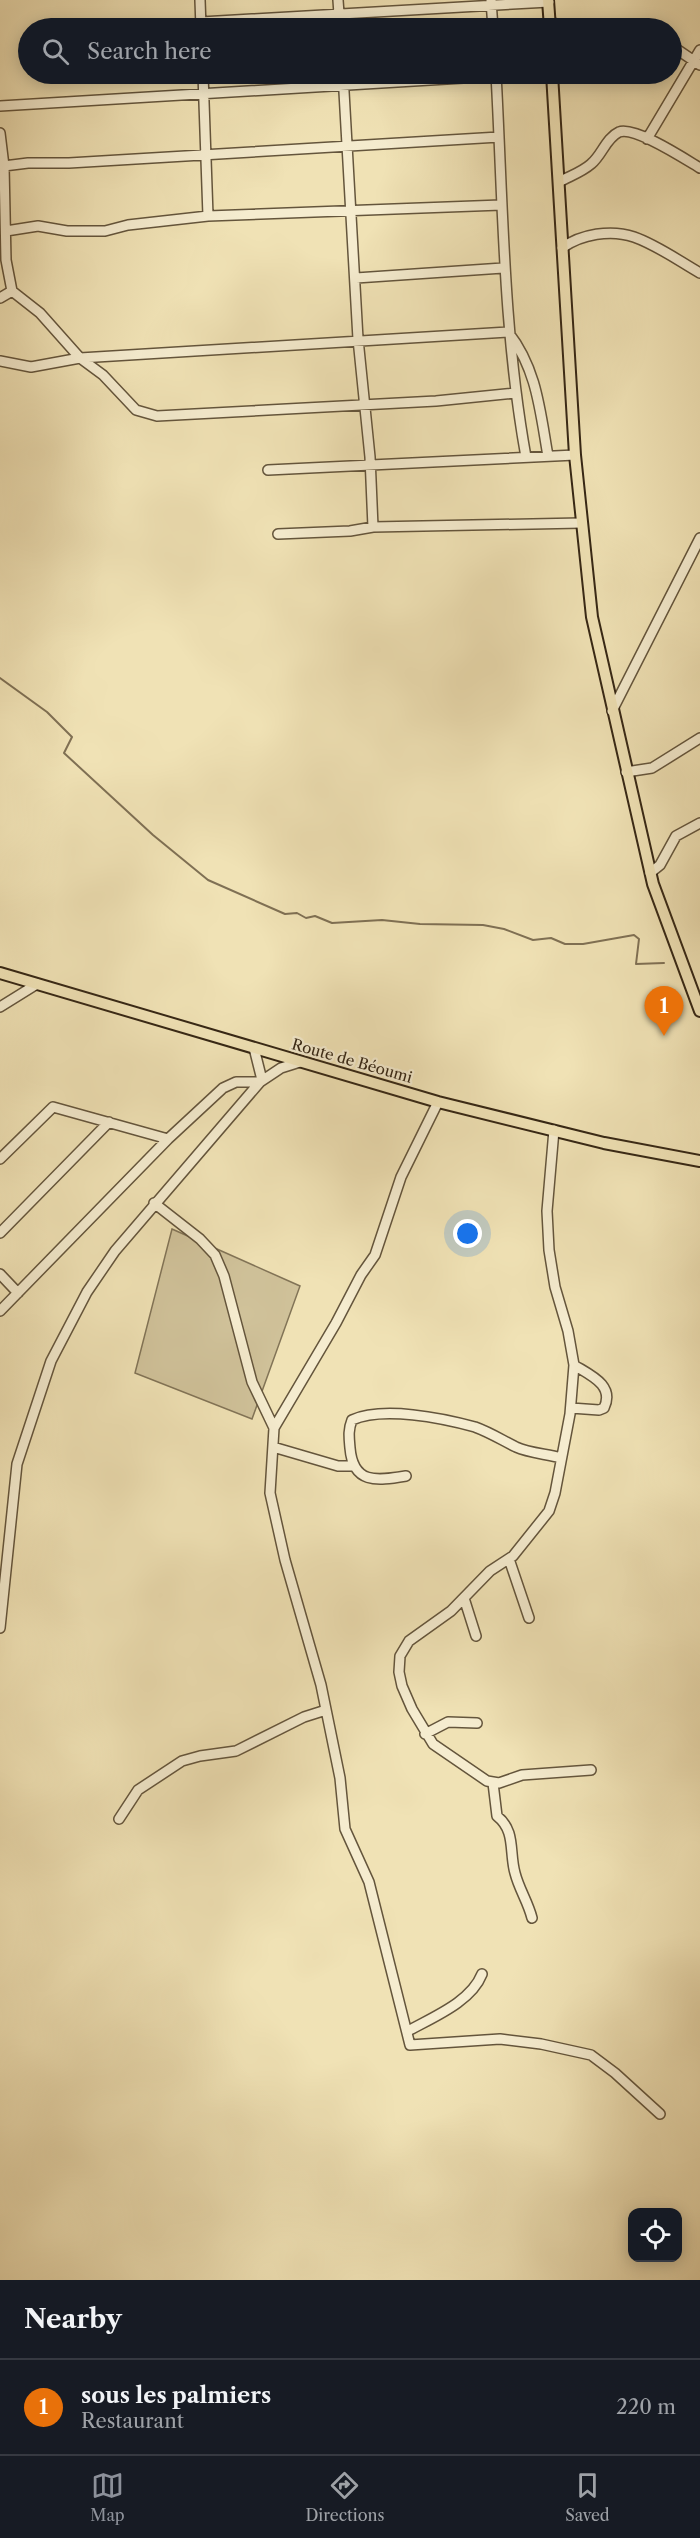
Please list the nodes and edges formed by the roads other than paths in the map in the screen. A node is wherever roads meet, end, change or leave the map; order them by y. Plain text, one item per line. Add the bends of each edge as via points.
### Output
1 (200, 0) edge
2 (338, 0) edge
3 (548, 1) edge
4 (491, 3) edge
5 (339, 14) junction
6 (201, 18) edge
7 (289, 18) edge
8 (339, 18) edge
9 (492, 18) edge
10 (549, 18) edge
11 (700, 50) edge
12 (682, 53) edge
13 (697, 63) edge
14 (204, 84) edge
15 (359, 84) edge
16 (496, 84) edge
17 (553, 84) edge
18 (344, 85) junction
19 (204, 93) junction
20 (0, 106) edge
21 (0, 133) edge
22 (499, 137) junction
23 (647, 139) junction
24 (348, 146) junction
25 (205, 154) junction
26 (4, 166) junction
27 (700, 168) edge
28 (559, 182) junction
29 (501, 205) junction
30 (351, 209) junction
31 (208, 216) junction
32 (6, 231) junction
33 (562, 248) junction
34 (503, 268) junction
35 (700, 273) edge
36 (356, 278) junction
37 (12, 291) junction
38 (0, 298) edge
39 (508, 332) junction
40 (358, 339) junction
41 (80, 358) junction
42 (0, 361) edge
43 (514, 393) junction
44 (364, 405) junction
45 (575, 455) junction
46 (548, 456) junction
47 (526, 457) junction
48 (370, 466) junction
49 (268, 470) dead end
50 (581, 523) junction
51 (373, 527) junction
52 (278, 534) dead end
53 (700, 538) edge
54 (612, 711) junction
55 (700, 738) edge
56 (626, 772) junction
57 (700, 823) edge
58 (650, 873) junction
59 (0, 973) edge
60 (37, 984) junction
61 (0, 1007) edge
62 (700, 1011) edge
63 (254, 1048) junction
64 (300, 1062) junction
65 (261, 1081) junction
66 (438, 1102) junction
67 (109, 1122) junction
68 (554, 1130) junction
69 (168, 1139) junction
70 (0, 1160) edge
71 (700, 1161) edge
72 (154, 1203) junction
73 (0, 1233) edge
74 (0, 1274) edge
75 (18, 1293) junction
76 (0, 1311) edge
77 (574, 1365) junction
78 (571, 1408) junction
79 (274, 1428) junction
80 (273, 1447) junction
81 (561, 1458) junction
82 (353, 1466) junction
83 (405, 1476) dead end
84 (509, 1558) junction
85 (464, 1599) junction
86 (529, 1618) dead end
87 (0, 1628) edge
88 (476, 1636) dead end
89 (326, 1710) junction
90 (477, 1723) dead end
91 (425, 1734) junction
92 (591, 1770) dead end
93 (493, 1783) junction
94 (119, 1819) dead end
95 (532, 1918) dead end
96 (482, 1974) dead end
97 (408, 2031) junction
98 (660, 2114) dead end

1 - 6 street
2 - 5 street
3 - 4 street
3 - 10 main road
4 - 5 street
4 - 9 street
5 - 7 street
5 - 8 street
11 - 13 street
12 - 13 street
13 - 23 street
14 - 19 street
15 - 18 street
16 - 22 street
17 - 28 main road
18 - 19 street
18 - 24 street
19 - 20 street
19 - 25 street
21 - 26 street
22 - 24 street
22 - 29 street
23 - 27 street
23 - 28 street via 630,131 620,132 594,162
24 - 25 street
24 - 30 street
25 - 26 street
25 - 31 street
26 - 32 street
28 - 33 main road
29 - 30 street
29 - 34 street
30 - 31 street
30 - 36 street
31 - 32 street via 105,231 38,226
32 - 37 street
33 - 35 street via 585,236 633,236
33 - 45 main road
34 - 36 street
34 - 39 street
36 - 40 street
37 - 38 street
37 - 41 street via 40,313
39 - 40 street
39 - 43 street
39 - 46 street via 530,366
40 - 41 street
40 - 44 street
41 - 42 street via 31,367
41 - 44 street via 103,375 136,410 157,416
43 - 44 street
43 - 47 street
44 - 48 street
45 - 46 street
45 - 50 main road
46 - 47 street
47 - 48 street
48 - 49 street
48 - 51 street
50 - 51 street
50 - 54 main road via 592,617
51 - 52 street
53 - 54 street
54 - 56 main road
55 - 56 street via 652,768
56 - 58 main road
57 - 58 street via 676,836 660,865
58 - 62 main road
59 - 60 main road, Route de Béoumi
60 - 61 street
60 - 63 main road, Route de Béoumi
63 - 64 main road, Route de Béoumi
63 - 65 street
64 - 65 street
64 - 66 main road, Route de Béoumi
65 - 69 street via 236,1082 223,1088
65 - 72 street
66 - 68 main road, Route de Béoumi
66 - 79 street via 401,1177 375,1255
67 - 69 street
67 - 70 street via 53,1107
67 - 73 street
68 - 71 main road, Route de Béoumi
68 - 77 street via 549,1250
69 - 75 street
72 - 79 street via 215,1255 252,1382
72 - 87 street via 87,1292 51,1361 17,1464
74 - 75 street
75 - 76 street
77 - 78 street
77 - 78 street via 600,1383 608,1396 604,1408 598,1410
78 - 81 street
79 - 80 street
80 - 82 street via 338,1466
80 - 89 street via 270,1493 276,1525
81 - 82 street via 517,1447 477,1428 405,1413 364,1415 352,1420 348,1430
81 - 84 street via 549,1511
82 - 83 street via 376,1480
84 - 85 street via 490,1571
84 - 86 street
85 - 88 street
85 - 91 street via 409,1641 400,1656 402,1686
89 - 94 street via 250,1746 182,1761 138,1790
89 - 97 street via 340,1778 345,1829 369,1882
90 - 91 street via 448,1722
91 - 93 street via 445,1753
92 - 93 street via 522,1775
93 - 95 street via 497,1816 509,1832 514,1871
96 - 97 street via 479,1982 452,2007
97 - 98 street via 410,2045 500,2039 591,2055

